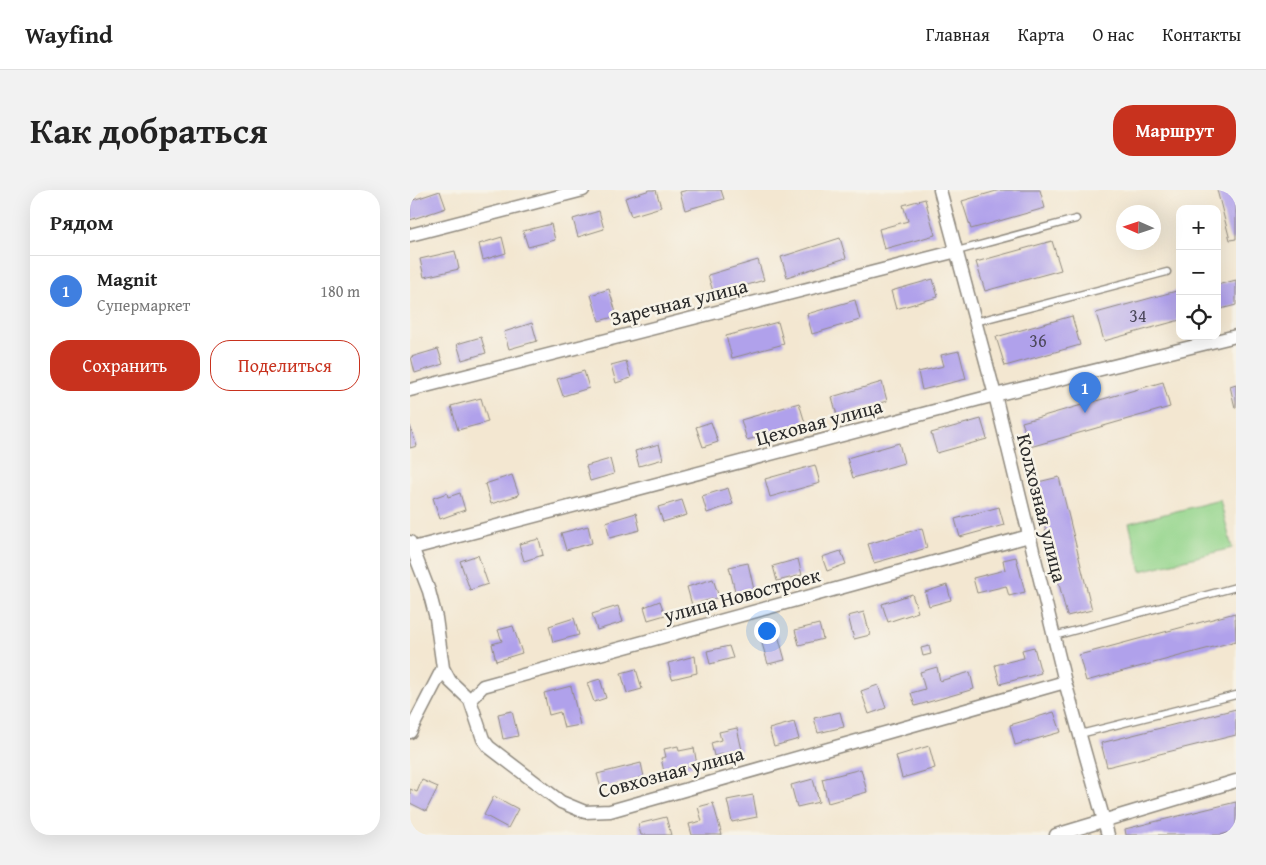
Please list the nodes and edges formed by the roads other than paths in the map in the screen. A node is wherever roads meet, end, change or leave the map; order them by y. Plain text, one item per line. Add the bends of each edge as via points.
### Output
1 (583, 190) edge
2 (940, 190) edge
3 (1076, 219) dead end
4 (410, 235) edge
5 (957, 251) junction
6 (1167, 272) dead end
7 (974, 322) junction
8 (1236, 336) edge
9 (410, 390) edge
10 (995, 395) junction
11 (1029, 536) junction
12 (411, 545) edge
13 (1236, 587) edge
14 (1054, 636) junction
15 (443, 668) junction
16 (1065, 682) junction
17 (1236, 695) edge
18 (470, 700) junction
19 (410, 732) edge
20 (1080, 734) junction
21 (1236, 781) edge
22 (1103, 820) junction
23 (1056, 835) edge
24 (1108, 835) edge

1 - 4 street
2 - 5 street, Колхозная улица
3 - 5 lane
5 - 7 street, Колхозная улица
5 - 9 street, Заречная улица
6 - 7 lane
7 - 10 street, Колхозная улица
8 - 10 street, Цеховая улица
10 - 11 street, Колхозная улица
10 - 12 street, Цеховая улица
11 - 14 street, Колхозная улица
11 - 18 street, улица Новостроек via 483,686
12 - 15 street, Совхозная улица via 429,591
13 - 14 lane
14 - 16 street, Колхозная улица
15 - 18 street, Совхозная улица via 450,681
15 - 19 street
16 - 18 street, Совхозная улица via 610,811 585,812 562,802 490,747
16 - 20 street, Колхозная улица
17 - 20 lane
20 - 22 street, Колхозная улица
21 - 22 street
22 - 23 street
22 - 24 street, Колхозная улица

